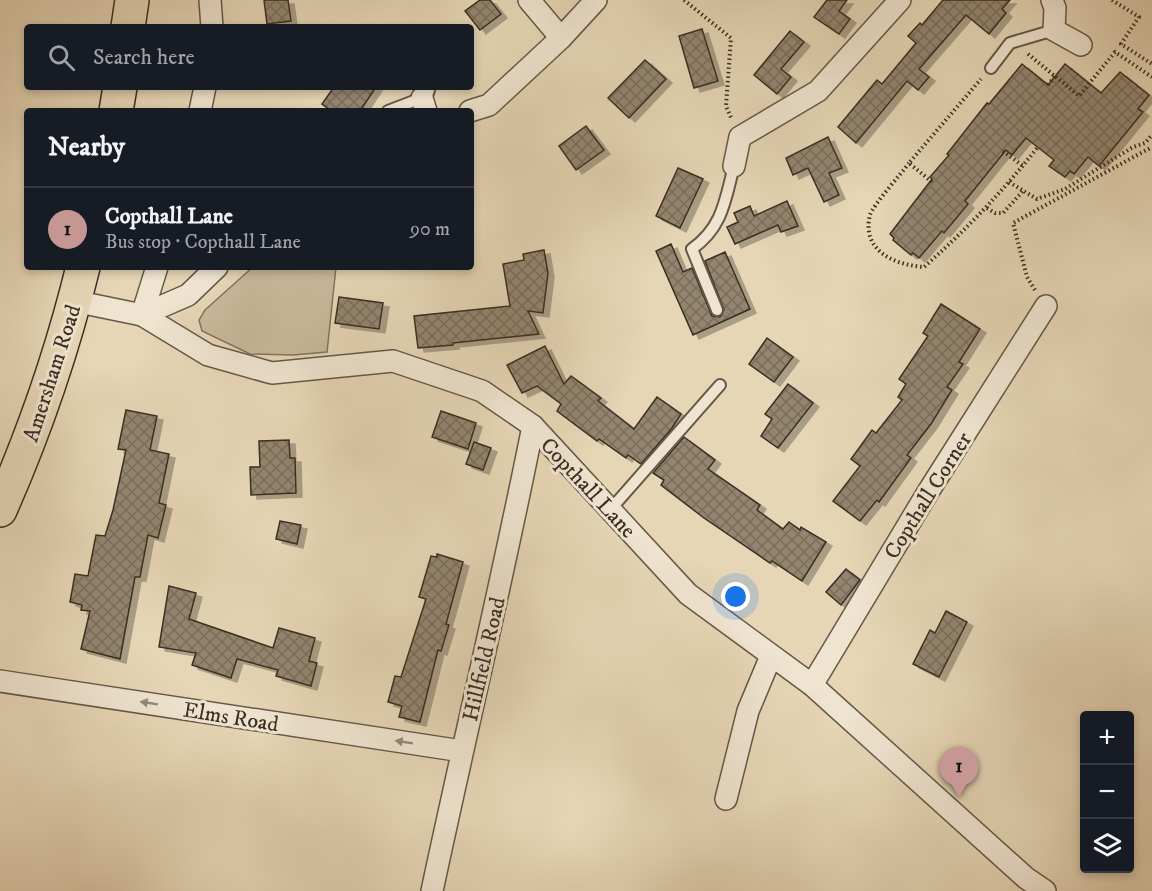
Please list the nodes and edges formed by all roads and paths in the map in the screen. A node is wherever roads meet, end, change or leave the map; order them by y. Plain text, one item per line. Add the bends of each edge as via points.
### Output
1 (132, 0) edge
2 (210, 0) edge
3 (529, 0) edge
4 (596, 0) edge
5 (684, 0) edge
6 (900, 0) edge
7 (1052, 0) edge
8 (1112, 0) edge
9 (128, 24) edge
10 (212, 24) edge
11 (1054, 30) junction
12 (561, 38) junction
13 (1021, 40) junction
14 (1081, 45) dead end
15 (1152, 64) edge
16 (992, 68) joint
17 (1055, 76) junction
18 (1152, 77) edge
19 (1048, 85) dead end
20 (120, 90) edge
21 (204, 90) edge
22 (426, 99) edge
23 (116, 108) edge
24 (201, 108) edge
25 (398, 108) edge
26 (474, 110) edge
27 (1152, 135) edge
28 (740, 137) junction
29 (1038, 147) dead end
30 (1152, 147) edge
31 (1003, 151) dead end
32 (909, 163) junction
33 (734, 166) joint
34 (1023, 166) junction
35 (932, 183) dead end
36 (1009, 183) junction
37 (1023, 191) junction
38 (987, 208) junction
39 (82, 270) edge
40 (157, 270) edge
41 (214, 270) edge
42 (74, 301) junction
43 (1046, 306) joint
44 (717, 310) dead end
45 (142, 315) junction
46 (720, 385) dead end
47 (533, 426) junction
48 (0, 510) edge
49 (610, 510) junction
50 (771, 656) junction
51 (0, 681) edge
52 (812, 685) junction
53 (462, 751) junction
54 (726, 799) dead end
55 (432, 891) edge
56 (1045, 891) edge

1 - 9 highway
2 - 10 street
3 - 12 street
4 - 12 street
5 - 28 path via 731,38 726,106
6 - 28 street via 818,91
7 - 11 street
8 - 15 path via 1139,17 1121,44
11 - 13 lane
11 - 14 street
12 - 26 street via 489,105
13 - 16 lane via 1010,43
13 - 17 path via 1026,52
16 - 32 path
17 - 18 path via 1079,96 1115,52
17 - 19 path
20 - 23 highway
21 - 24 street
22 - 25 lane
27 - 37 path via 1145,143 1065,189 1037,199
28 - 33 street
29 - 34 path
30 - 43 path via 1013,223 1027,277
31 - 34 path
32 - 35 path
32 - 38 path via 870,214 870,232 879,253 909,266 924,267
33 - 44 lane via 722,216 706,239 692,249
34 - 36 path
36 - 37 path
36 - 38 path
37 - 38 path via 1003,213
39 - 42 highway, Amersham Road
40 - 45 street
41 - 45 street via 188,295
42 - 45 street, Copthall Lane
42 - 48 highway, Amersham Road via 22,460
43 - 52 street, Copthall Corner
45 - 47 street, Copthall Lane via 208,355 272,373 393,362 482,391
46 - 49 lane
47 - 49 street, Copthall Lane
47 - 53 street, Hillfield Road
49 - 50 street, Copthall Lane via 688,594
50 - 52 street, Copthall Lane
50 - 54 street via 748,711
53 -> 51 street, Elms Road
52 - 56 street, Copthall Lane
53 - 55 street, Hillfield Road

